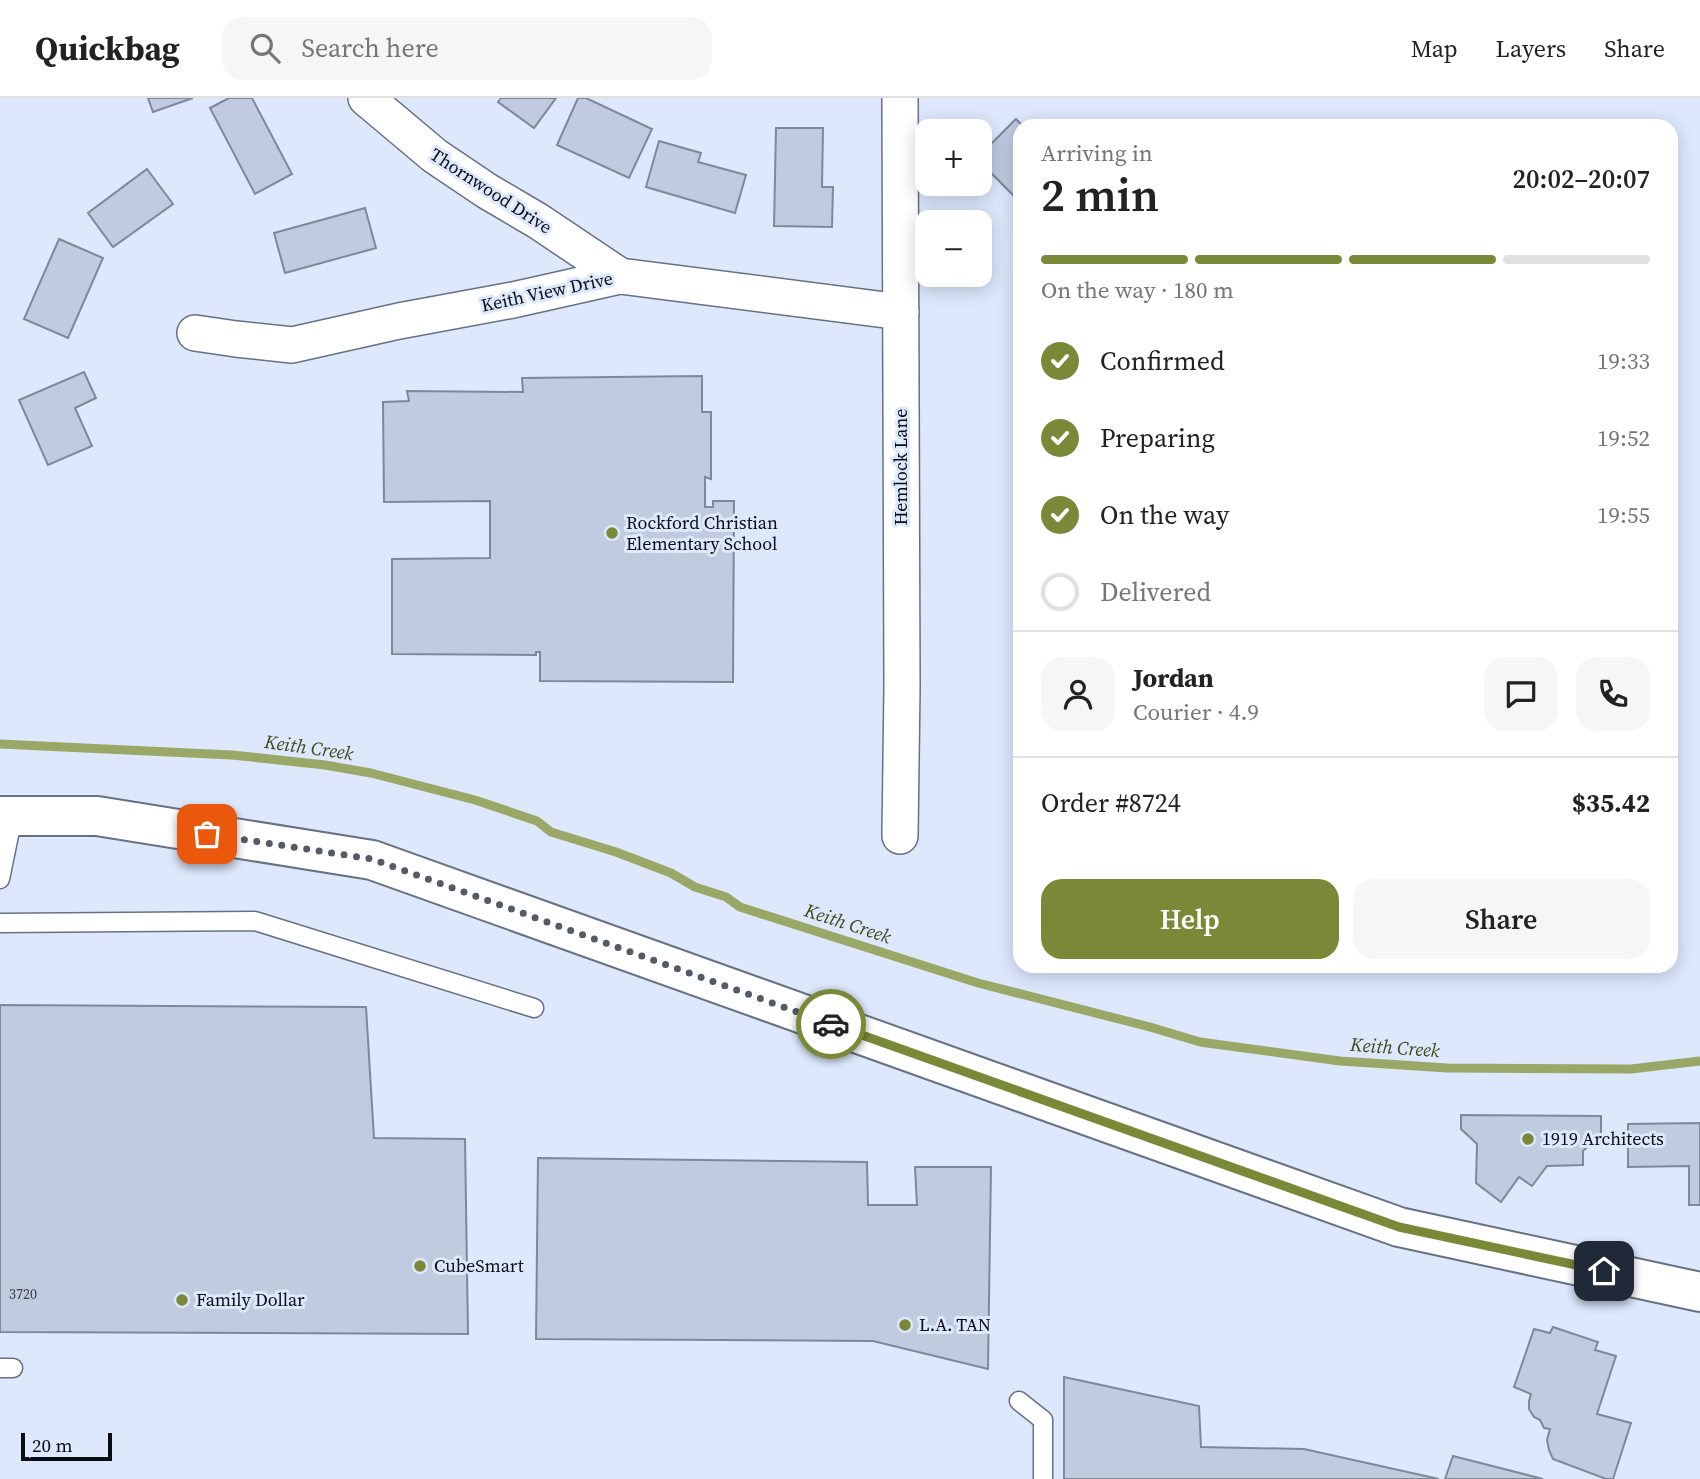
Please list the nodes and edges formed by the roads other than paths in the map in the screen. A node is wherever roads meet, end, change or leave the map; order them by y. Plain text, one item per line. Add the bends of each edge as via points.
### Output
1 (366, 98) edge
2 (900, 98) edge
3 (620, 276) junction
4 (901, 312) junction
5 (195, 333) dead end
6 (6, 816) edge
7 (900, 836) dead end
8 (0, 878) edge
9 (0, 923) edge
10 (534, 1008) dead end
11 (1700, 1292) edge
12 (1019, 1401) dead end
13 (1043, 1479) edge

1 - 3 street, Thornwood Drive via 435,156
2 - 4 street, Hemlock Lane
3 - 4 street, Keith View Drive
3 - 5 street, Keith View Drive via 292,345
4 - 7 street, Hemlock Lane
6 - 8 lane
6 - 11 street via 97,816 372,859 1399,1227
9 - 10 lane via 255,921
12 - 13 lane via 1043,1419

